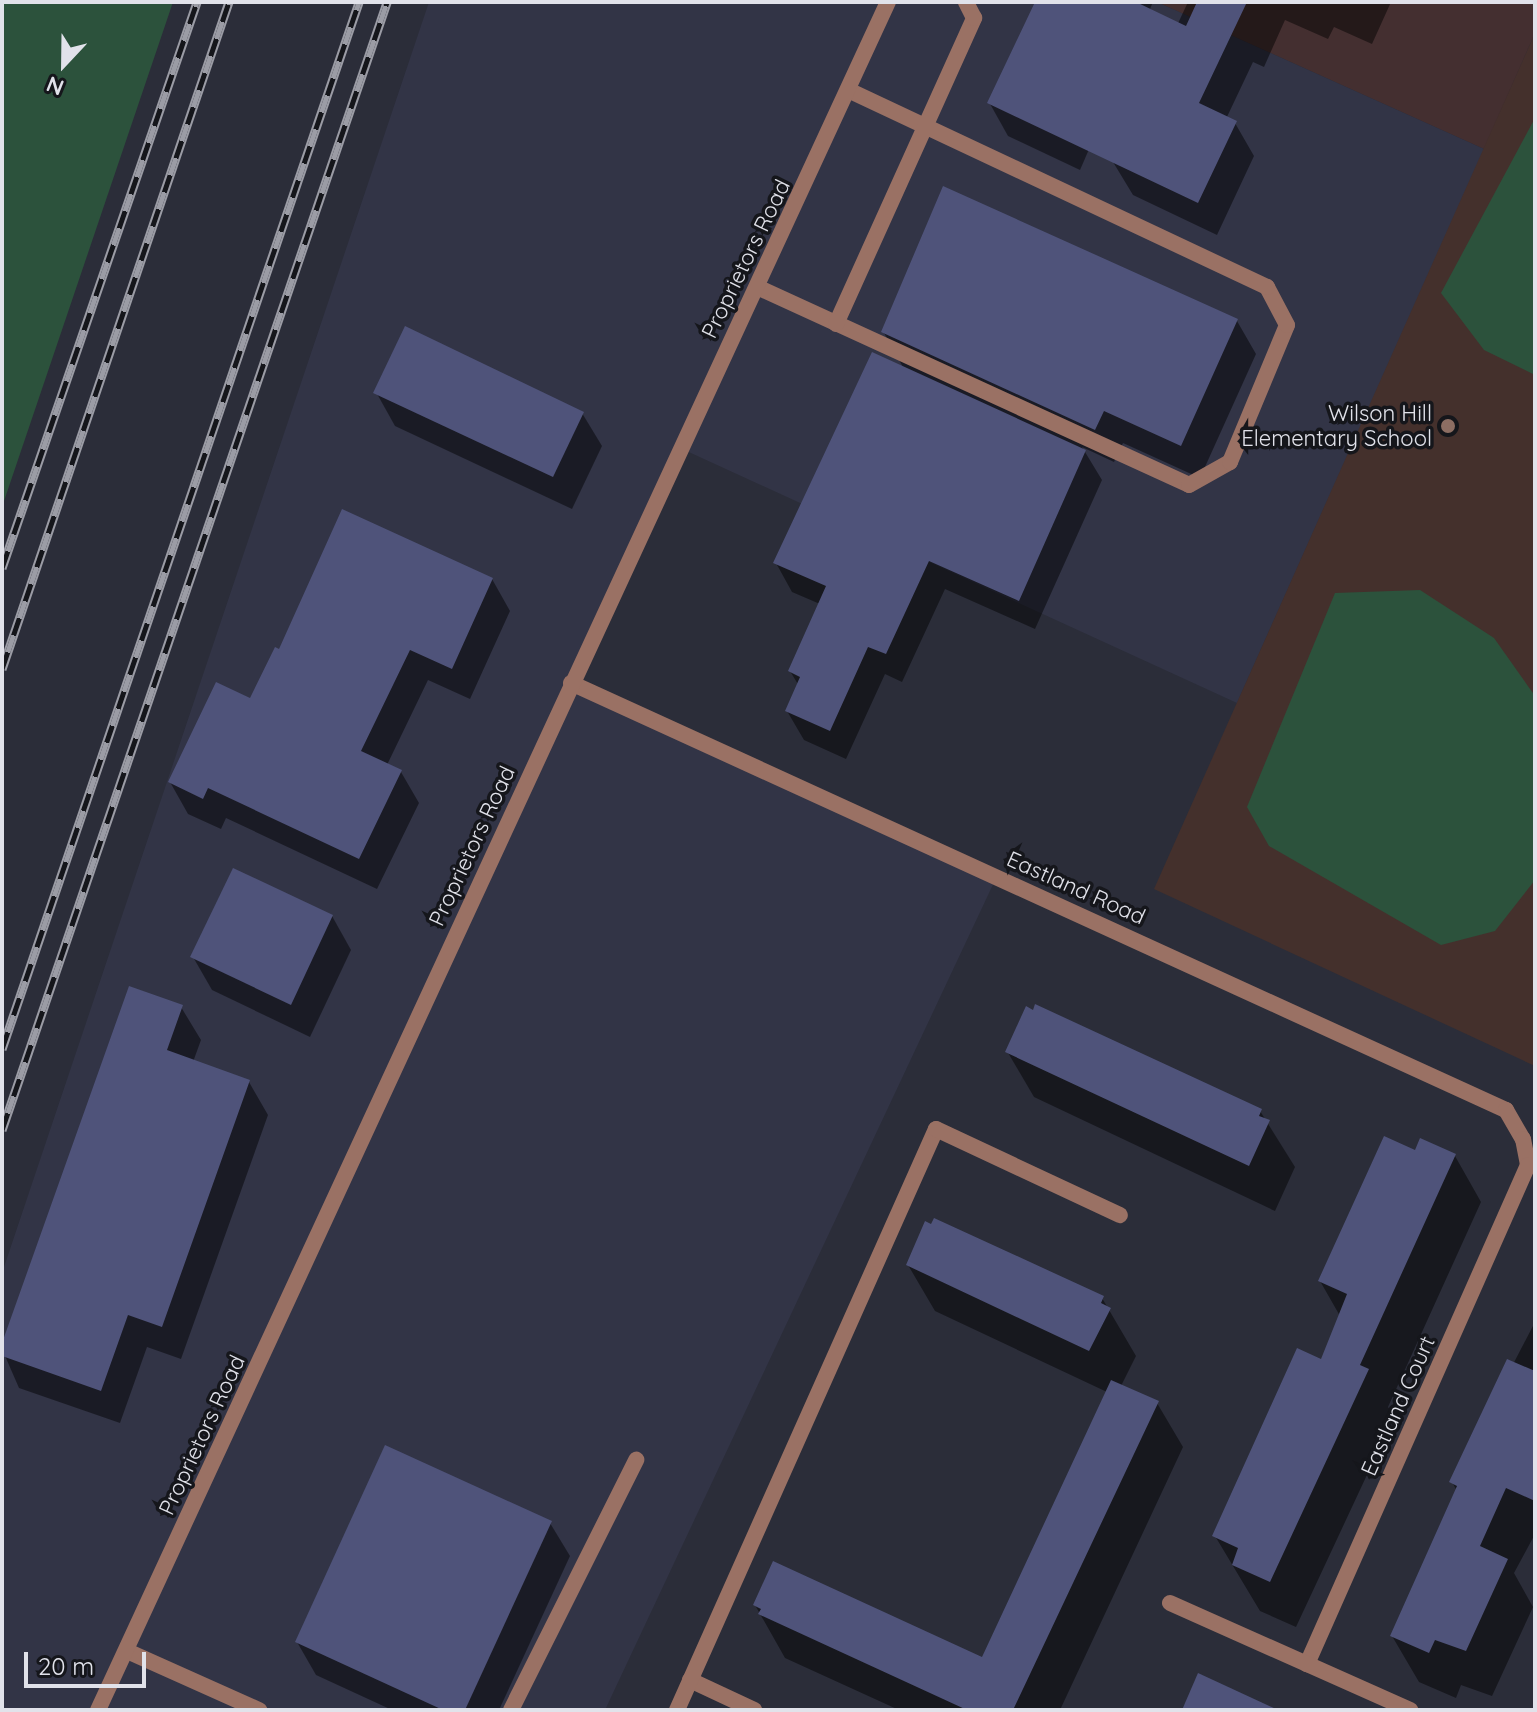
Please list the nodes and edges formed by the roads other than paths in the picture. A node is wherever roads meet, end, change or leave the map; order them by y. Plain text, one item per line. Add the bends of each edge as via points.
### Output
1 (888, 2) edge
2 (966, 2) edge
3 (851, 91) junction
4 (926, 126) junction
5 (757, 287) junction
6 (836, 324) junction
7 (571, 683) junction
8 (1528, 1165) joint
9 (1120, 1215) dead end
10 (636, 1460) dead end
11 (1170, 1603) dead end
12 (127, 1651) junction
13 (1307, 1664) junction
14 (690, 1680) junction
15 (98, 1710) edge
16 (259, 1710) edge
17 (511, 1710) edge
18 (677, 1710) edge
19 (754, 1710) edge
20 (1410, 1710) edge

1 - 3 street, Proprietors Road
2 - 4 street via 974,18
3 - 4 street
3 - 5 street, Proprietors Road
4 - 6 street
4 - 6 street via 1267,287 1287,325 1230,462 1189,485
5 - 6 street
5 - 7 street, Proprietors Road
7 - 8 street, Eastland Road via 1466,1089 1506,1110 1523,1139
7 - 12 street, Proprietors Road
8 - 13 street, Eastland Court
9 - 14 street via 936,1129
10 - 17 street
11 - 13 street
12 - 15 street, Proprietors Road
12 - 16 street
13 - 20 street
14 - 18 street
14 - 19 street

